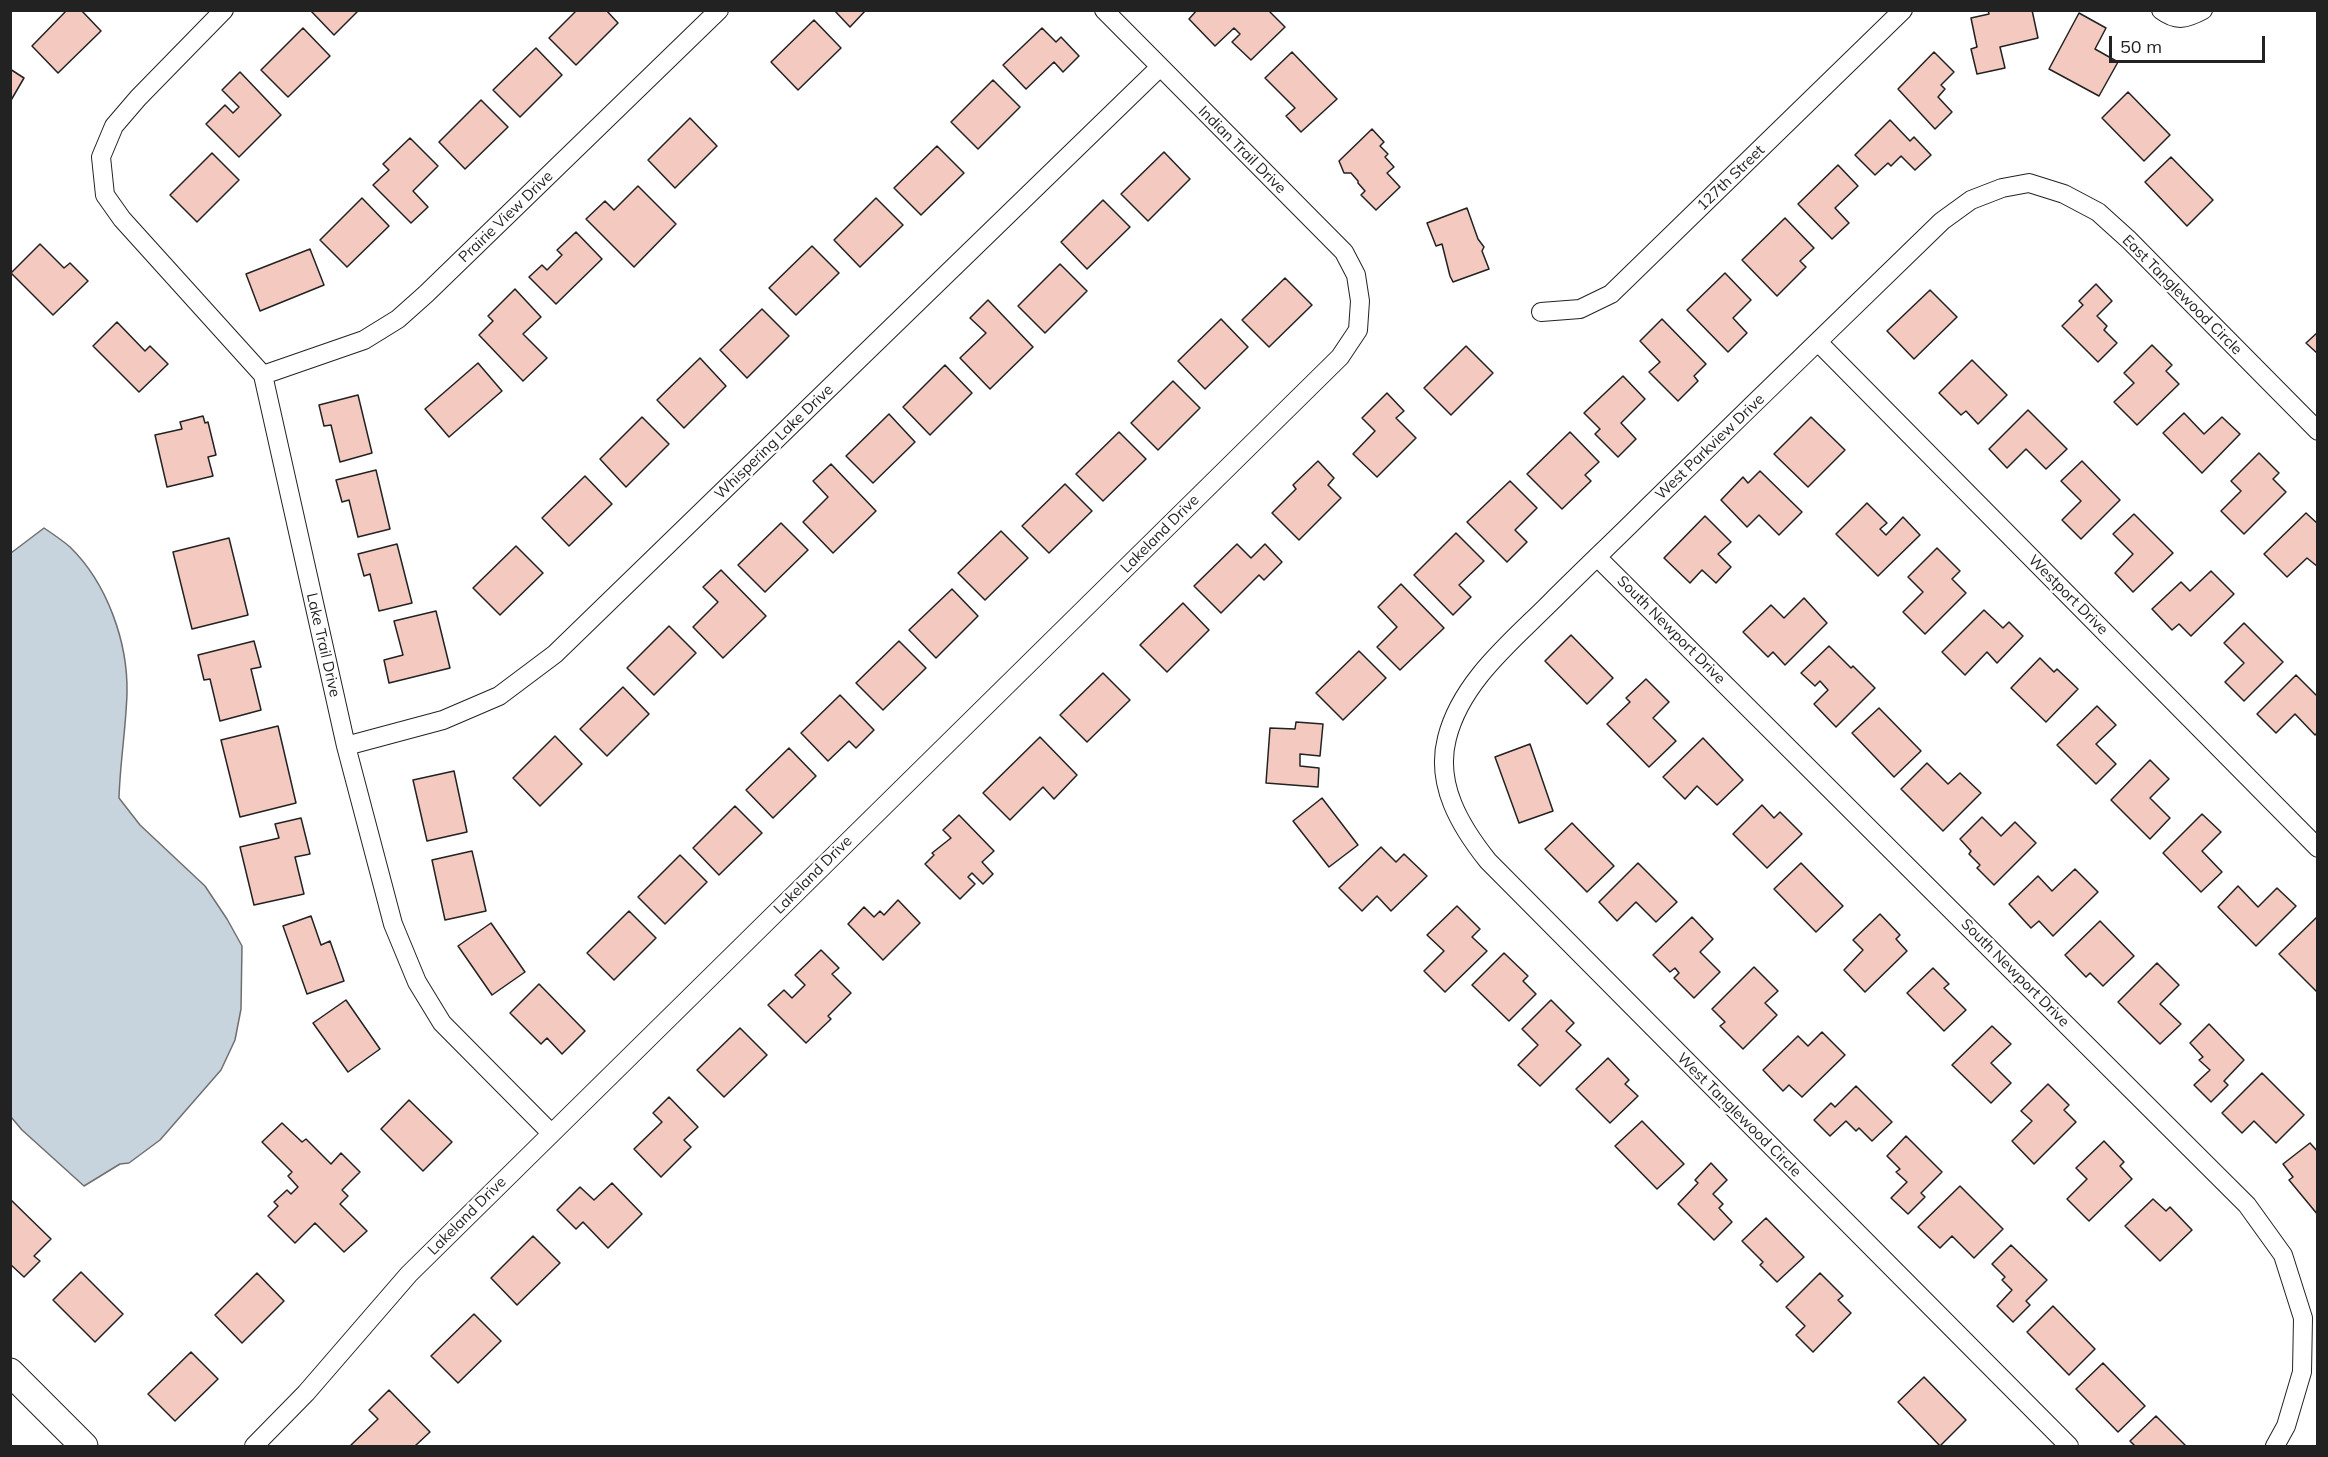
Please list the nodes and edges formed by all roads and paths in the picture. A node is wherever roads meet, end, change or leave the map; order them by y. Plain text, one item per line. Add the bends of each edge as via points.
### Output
1 (224, 10) edge
2 (719, 10) edge
3 (1104, 10) edge
4 (1903, 10) edge
5 (2161, 10) edge
6 (2203, 10) edge
7 (1159, 68) junction
8 (2029, 183) joint
9 (1360, 301) joint
10 (1541, 312) dead end
11 (1818, 342) junction
12 (263, 375) junction
13 (2318, 431) edge
14 (1597, 557) junction
15 (346, 746) junction
16 (1442, 762) joint
17 (2318, 848) edge
18 (551, 1133) junction
19 (10, 1372) edge
20 (84, 1446) edge
21 (254, 1446) edge
22 (2069, 1446) edge
23 (2274, 1446) edge

1 - 12 street, Lake Trail Drive via 114,126 101,157 105,195 122,219
2 - 12 street, Prairie View Drive via 398,319 364,340
3 - 7 street, Indian Trail Drive
4 - 10 street, 127th Street via 1611,294 1580,309
5 - 6 street via 2175,19 2186,19
7 - 9 street, Indian Trail Drive via 1344,252 1356,275
7 - 15 street, Whispering Lake Drive via 555,654 499,696 443,720
8 - 11 street, West Parkview Drive via 1971,200 1942,220
8 - 13 street, East Tanglewood Circle via 2064,194 2098,212
9 - 18 street, Lakeland Drive via 1358,330 1340,357
11 - 14 street, West Parkview Drive
11 - 17 street, Westport Drive
12 - 15 street, Lake Trail Drive
14 - 16 street, West Parkview Drive via 1484,670 1463,701 1447,736
14 - 23 street, South Newport Drive via 2247,1205 2283,1254 2303,1318 2302,1372 2286,1426
15 - 18 street, Lake Trail Drive via 393,924 417,982 442,1023
16 - 22 street, West Tanglewood Circle via 1447,793 1462,824 1488,861
18 - 21 street, Lakeland Drive via 409,1274 306,1393
19 - 20 street

